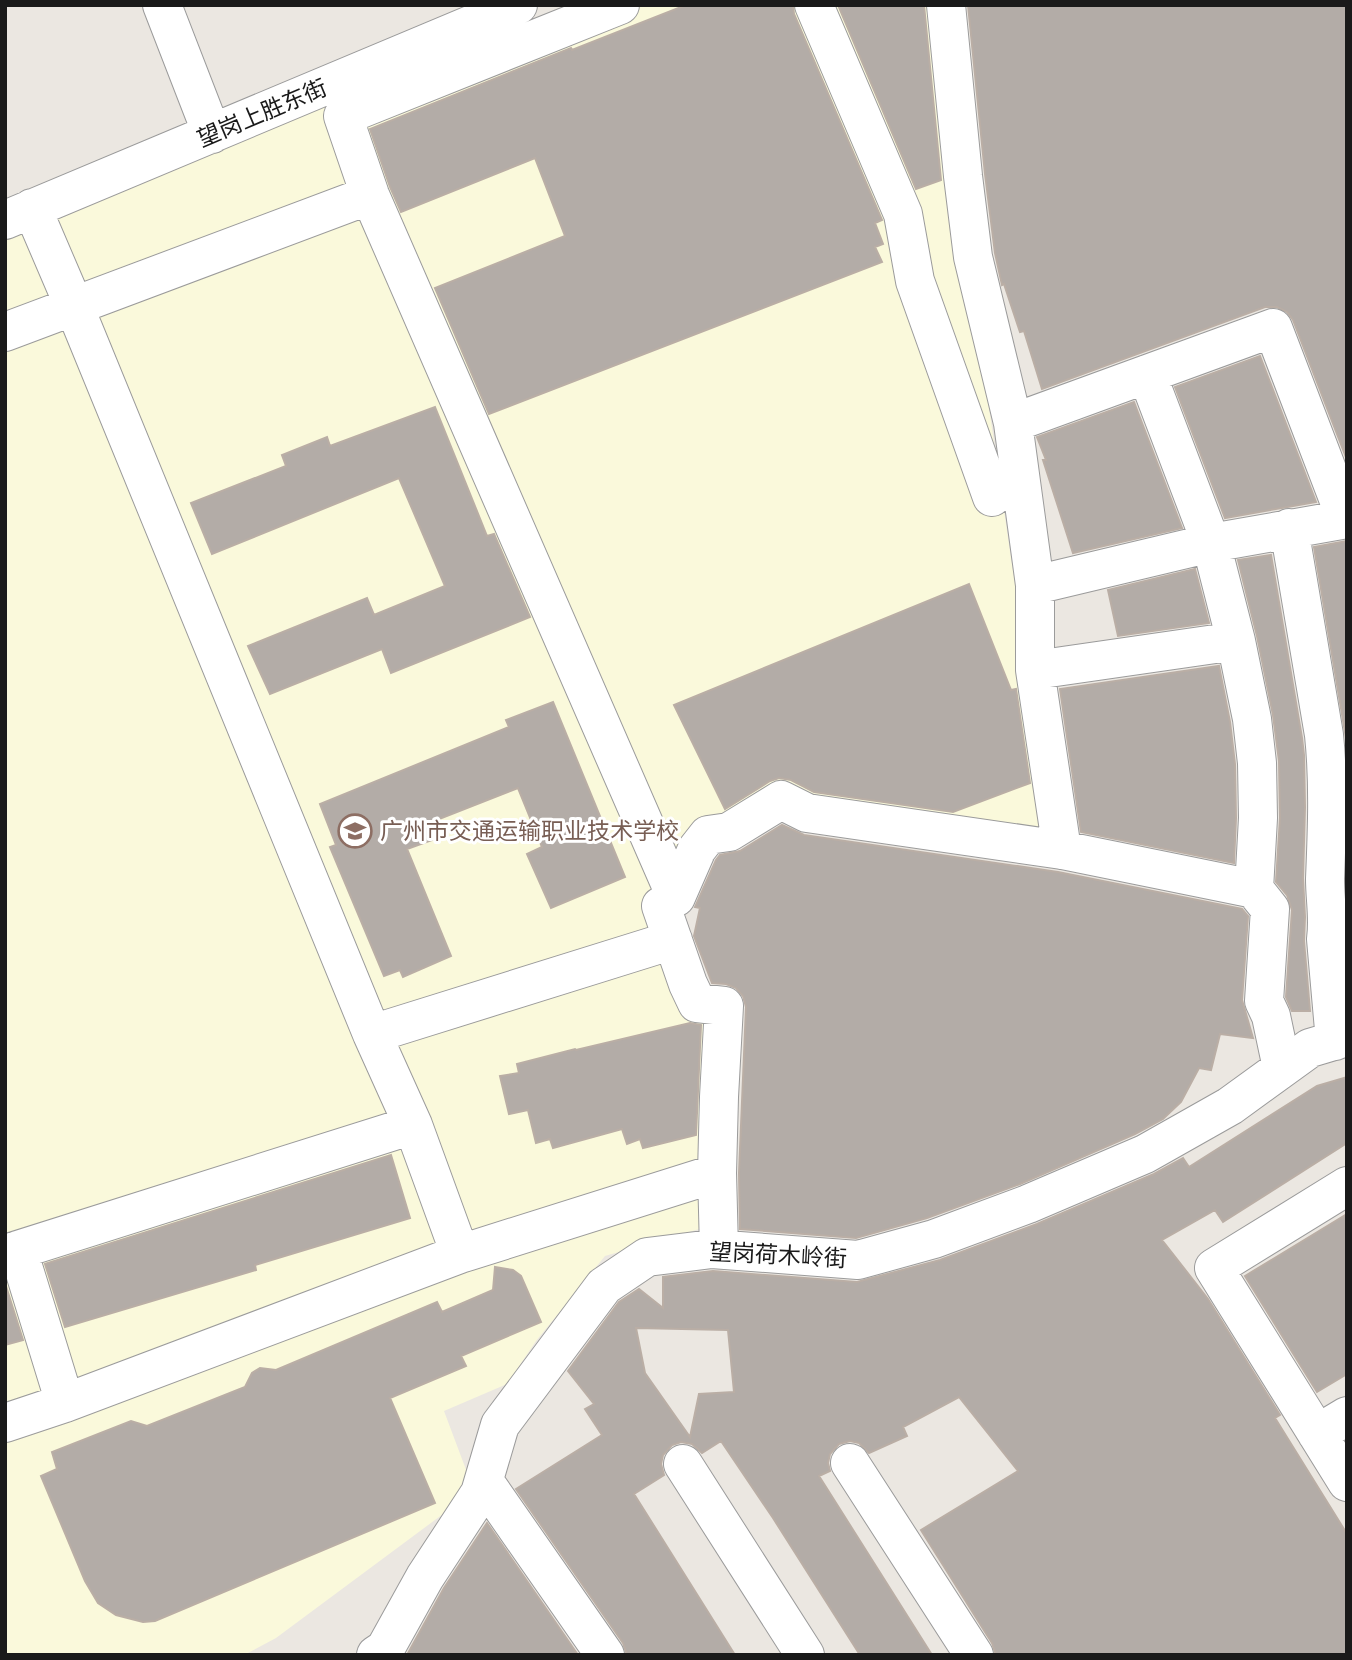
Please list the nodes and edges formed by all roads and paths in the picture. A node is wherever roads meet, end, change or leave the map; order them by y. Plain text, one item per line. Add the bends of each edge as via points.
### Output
1 (162, 5) edge
2 (518, 5) edge
3 (620, 5) edge
4 (814, 5) edge
5 (946, 5) edge
6 (212, 134) junction
7 (370, 195) junction
8 (19, 214) edge
9 (74, 306) junction
10 (5, 332) edge
11 (1147, 374) junction
12 (1013, 423) junction
13 (992, 497) dead end
14 (1346, 519) edge
15 (1289, 528) junction
16 (1211, 543) junction
17 (1035, 585) junction
18 (1236, 641) junction
19 (1035, 670) junction
20 (1062, 850) junction
21 (1254, 889) junction
22 (676, 897) junction
23 (673, 940) junction
24 (372, 1034) junction
25 (1341, 1039) edge
26 (1282, 1068) junction
27 (413, 1125) junction
28 (717, 1173) junction
29 (1347, 1186) edge
30 (719, 1249) junction
31 (12, 1252) edge
32 (460, 1254) junction
33 (65, 1403) junction
34 (5, 1423) edge
35 (1332, 1425) edge
36 (850, 1463) dead end
37 (683, 1464) dead end
38 (484, 1481) junction
39 (1347, 1482) edge
40 (376, 1655) edge
41 (605, 1655) edge
42 (805, 1655) edge
43 (974, 1655) edge

1 - 6 street
2 - 6 street, 望岗上胜东街
3 - 7 street via 343,116
4 - 13 street via 903,214 915,281
5 - 12 street via 973,257
6 - 8 street, 望岗上胜东街
7 - 9 street
7 - 22 street
8 - 9 street
9 - 10 street
9 - 24 street
11 - 12 street
11 - 14 street via 1273,328
11 - 16 street
12 - 17 street
14 - 15 street
15 - 16 street
15 - 25 street via 1326,753 1326,939
16 - 17 street
16 - 18 street
17 - 19 street
18 - 19 street
18 - 21 street via 1257,764
19 - 20 street
20 - 21 street
20 - 22 street via 807,813 781,800 729,832 708,835
21 - 26 street via 1270,909 1264,1001
22 - 23 street via 661,906
23 - 24 street
23 - 28 street via 697,1003 724,1006
24 - 27 street
25 - 26 street, 望岗荷木岭街 via 1310,1048
26 - 30 street, 望岗荷木岭街 via 1230,1106 1145,1154 934,1238 858,1260
27 - 31 street
27 - 32 street
28 - 30 street
28 - 32 street
29 - 35 street via 1214,1268
30 - 38 street, 望岗荷木岭街 via 647,1257 604,1286 500,1424
31 - 33 street
32 - 33 street
33 - 34 street
35 - 39 street
36 - 43 street
37 - 42 street
38 - 40 street, 望岗荷木岭街 via 385,1648
38 - 41 street

